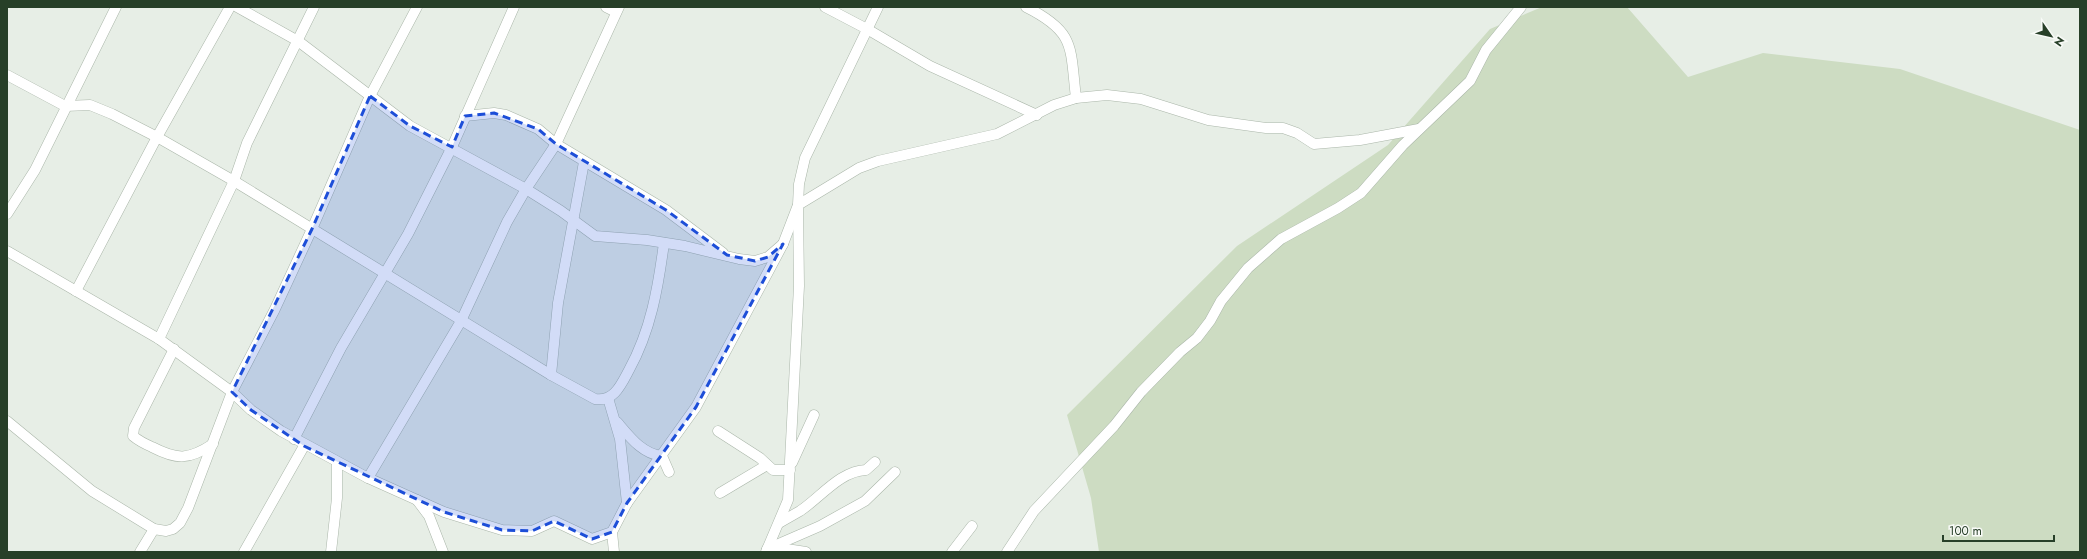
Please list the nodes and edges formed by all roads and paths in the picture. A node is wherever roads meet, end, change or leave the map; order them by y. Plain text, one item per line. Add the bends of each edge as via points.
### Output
1 (116, 7) edge
2 (230, 7) edge
3 (237, 7) edge
4 (314, 7) edge
5 (417, 7) edge
6 (514, 7) edge
7 (606, 7) edge
8 (825, 7) edge
9 (878, 7) edge
10 (1026, 7) edge
11 (1521, 7) edge
12 (617, 10) edge
13 (867, 29) junction
14 (298, 41) junction
15 (7, 76) edge
16 (370, 96) junction
17 (1076, 98) junction
18 (65, 106) junction
19 (1037, 115) junction
20 (465, 116) junction
21 (1418, 130) junction
22 (157, 138) junction
23 (556, 144) junction
24 (452, 147) junction
25 (584, 162) junction
26 (234, 181) junction
27 (526, 189) junction
28 (798, 205) junction
29 (7, 214) edge
30 (573, 220) junction
31 (312, 230) junction
32 (664, 243) junction
33 (783, 244) junction
34 (7, 252) edge
35 (727, 255) junction
36 (385, 275) junction
37 (76, 291) junction
38 (461, 320) junction
39 (159, 339) junction
40 (174, 350) junction
41 (551, 375) junction
42 (232, 392) junction
43 (608, 398) junction
44 (814, 415) dead end
45 (614, 418) junction
46 (7, 421) edge
47 (718, 431) dead end
48 (294, 439) junction
49 (213, 444) junction
50 (304, 446) junction
51 (662, 456) junction
52 (875, 462) dead end
53 (337, 463) junction
54 (767, 464) junction
55 (790, 469) junction
56 (668, 472) dead end
57 (896, 472) dead end
58 (368, 478) junction
59 (720, 493) dead end
60 (417, 500) junction
61 (627, 503) junction
62 (779, 523) junction
63 (972, 526) dead end
64 (154, 529) junction
65 (612, 532) junction
66 (768, 549) edge
67 (140, 552) edge
68 (244, 552) edge
69 (332, 552) edge
70 (443, 552) edge
71 (614, 552) edge
72 (806, 552) edge
73 (952, 552) edge
74 (1007, 552) edge

1 - 18 street
2 - 22 street
3 - 14 street
4 - 14 street
5 - 16 street
6 - 20 street
7 - 12 street
8 - 13 street
9 - 13 street
10 - 17 street via 1047,17 1066,36
11 - 21 street via 1486,50 1470,81
12 - 23 street
13 - 19 street via 930,66
13 - 28 street via 805,158 799,184
14 - 16 street
14 - 26 street via 247,143
15 - 18 street
16 - 24 street via 410,126
16 - 31 street
17 - 19 street
17 - 21 street via 1107,95 1141,99 1208,120 1282,128 1297,133 1314,144 1360,140
18 - 22 street via 90,105
18 - 29 street via 35,170
19 - 28 street via 997,134 878,161 859,168
20 - 23 street via 494,113 506,115 538,128
20 - 24 street
21 - 74 street via 1361,193 1281,239 1262,254 1221,301 1210,322 1197,338 1141,392 1114,426 1034,511
22 - 26 street
22 - 37 street
23 - 25 street
23 - 27 street
24 - 27 street
24 - 36 street
25 - 30 street
25 - 35 street via 666,210
26 - 31 street
26 - 39 street
27 - 30 street
27 - 38 street via 485,266
28 - 33 street
28 - 55 street via 799,286
30 - 32 street via 594,236
30 - 41 street via 558,303
31 - 36 street
31 - 42 street
32 - 35 street
32 - 43 street via 658,289 647,332 620,388
33 - 35 street via 768,257 755,260
33 - 51 street via 696,407
34 - 37 street
36 - 38 street
36 - 48 street via 341,348
37 - 39 street
38 - 41 street
38 - 58 street
39 - 40 street
40 - 42 street
40 - 49 street via 134,428 133,436 168,456 177,457 200,453
41 - 43 street via 595,399
42 - 48 street via 280,432
42 - 49 street
43 - 45 street
44 - 55 street
45 - 51 street via 640,447 653,455
45 - 61 street via 620,439
46 - 64 street via 92,490
47 - 54 street
48 - 50 street
49 - 64 street via 180,523 166,531
50 - 53 street
50 - 68 street
51 - 56 street
51 - 61 street
52 - 62 street via 866,470 858,470 836,482 801,510
53 - 58 street
53 - 69 street
54 - 55 street via 773,470
54 - 59 street
55 - 62 street via 788,500
57 - 66 street via 865,501 820,526
58 - 60 street
60 - 65 street via 444,512 502,530 532,531 554,521 592,539
60 - 70 street via 429,516
61 - 65 street
62 - 66 street
63 - 73 street
64 - 67 street
65 - 71 street
66 - 72 street

